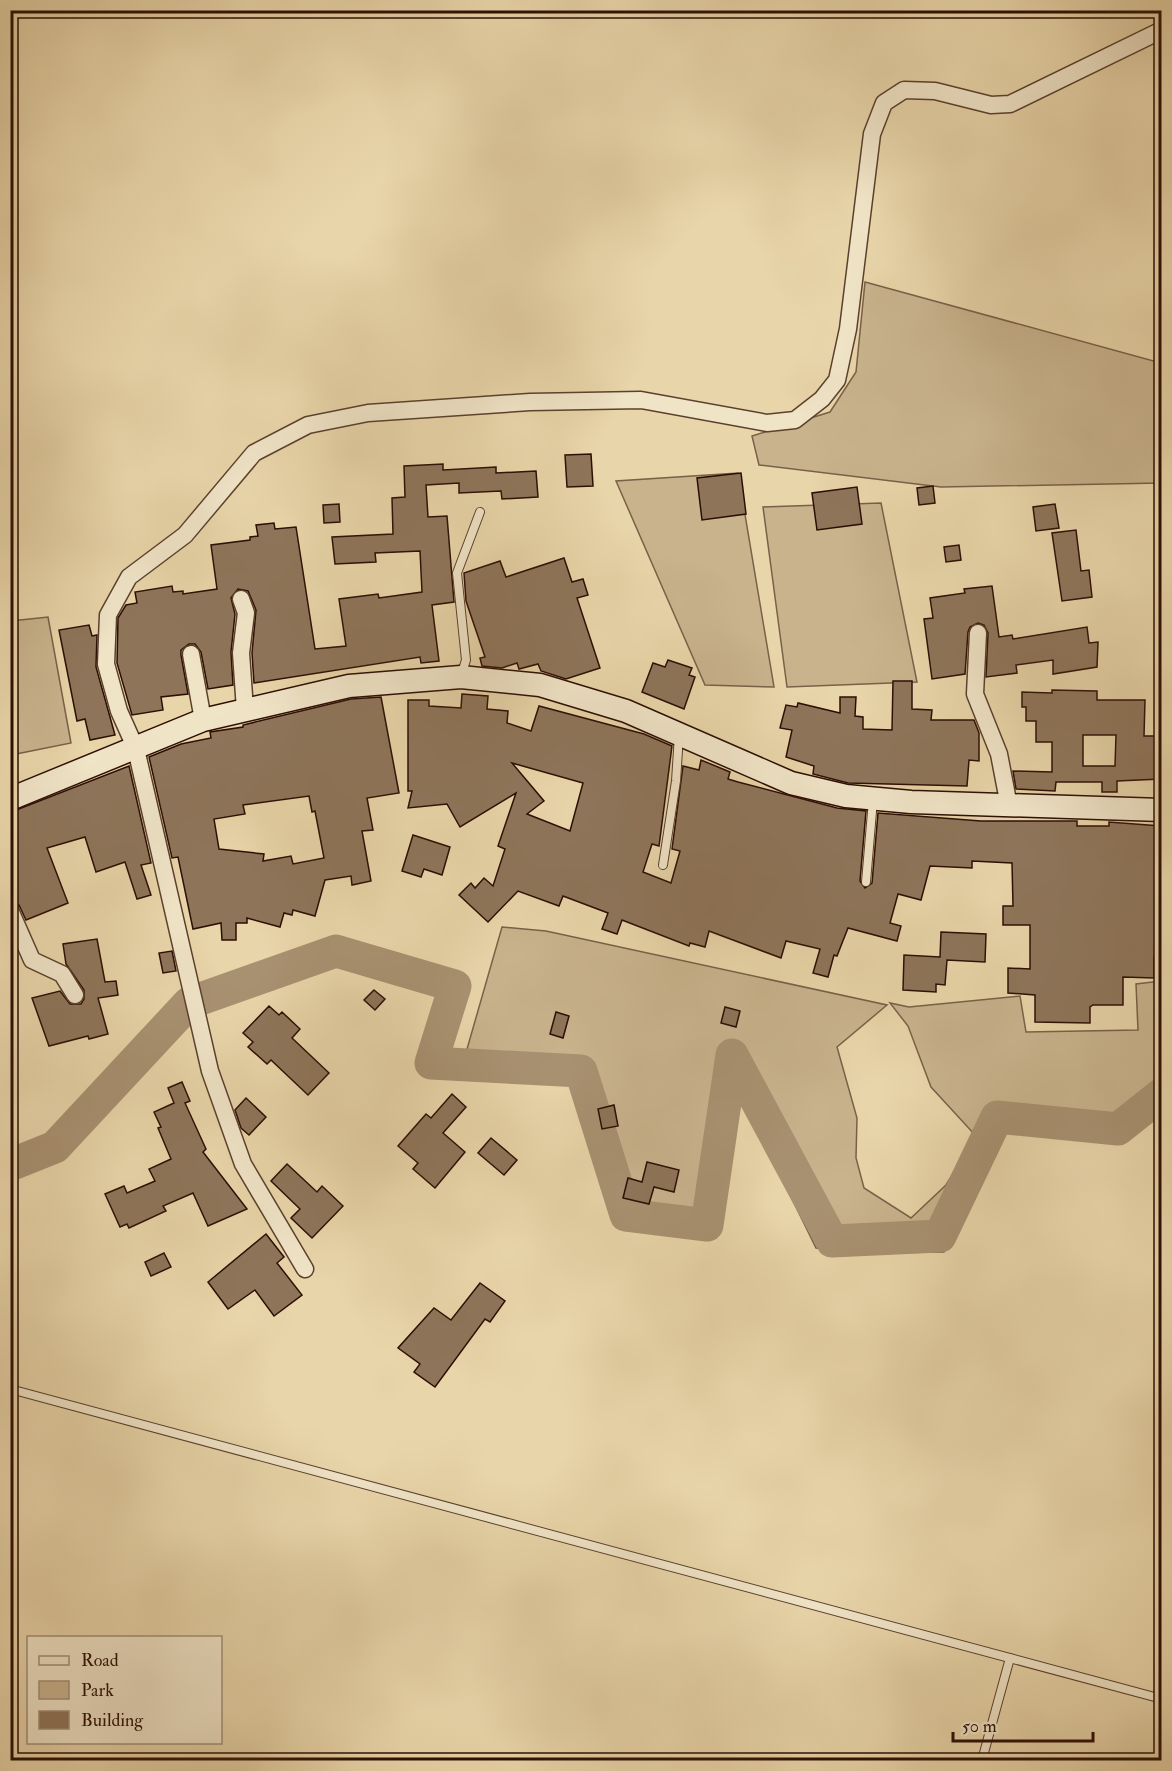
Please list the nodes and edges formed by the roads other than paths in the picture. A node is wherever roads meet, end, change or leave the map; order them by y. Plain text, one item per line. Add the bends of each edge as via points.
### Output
1 (1161, 30) edge
2 (480, 512) dead end
3 (241, 599) dead end
4 (978, 633) dead end
5 (191, 654) dead end
6 (461, 677) junction
7 (245, 710) junction
8 (203, 720) junction
9 (679, 735) junction
10 (136, 749) junction
11 (10, 799) edge
12 (873, 799) junction
13 (1009, 806) junction
14 (1161, 810) edge
15 (663, 865) dead end
16 (866, 882) dead end
17 (10, 910) edge
18 (75, 995) dead end
19 (305, 1269) dead end
20 (10, 1389) edge
21 (1010, 1658) junction
22 (1161, 1699) edge
23 (981, 1761) edge

1 - 10 street via 1010,104 991,105 935,91 904,90 884,103 872,134 848,329 837,380 822,399 795,420 767,423 641,400 530,402 368,413 308,425 254,453 185,535 129,577 108,615 106,664 119,711
2 - 6 lane via 457,573 466,660
3 - 7 street via 246,613 241,653
4 - 13 street via 975,694 999,754
5 - 8 street
6 - 7 street via 349,686
6 - 9 street via 540,685 626,711
7 - 8 street
8 - 10 street
9 - 12 street via 791,783
9 - 15 lane
10 - 11 street
10 - 19 street via 210,1071 243,1164
12 - 13 street
12 - 16 lane
13 - 14 street
17 - 18 street via 32,960 62,974
20 - 21 lane
21 - 22 lane
21 - 23 lane

